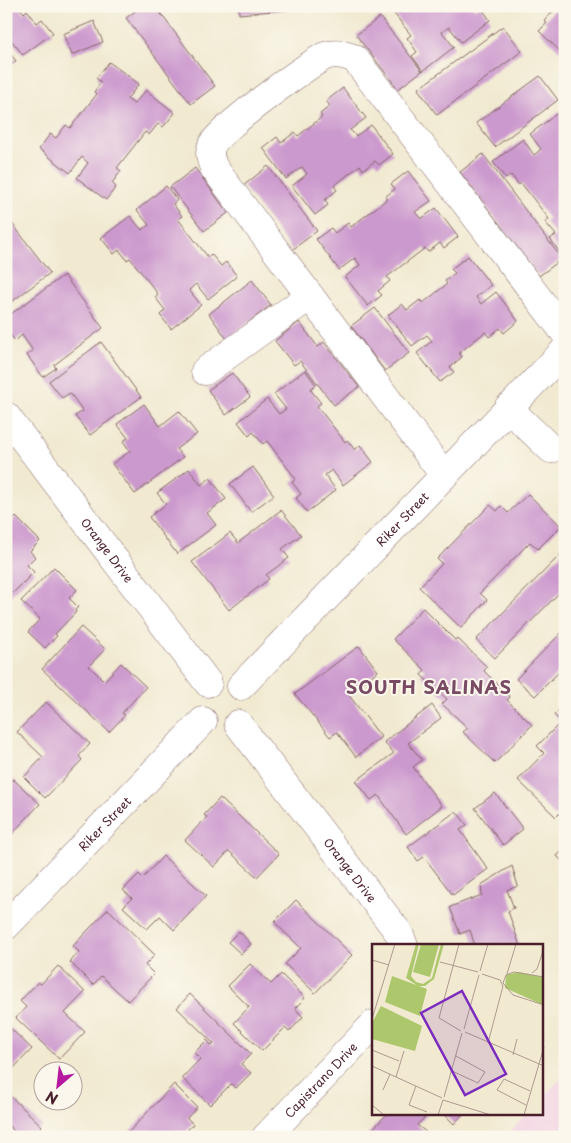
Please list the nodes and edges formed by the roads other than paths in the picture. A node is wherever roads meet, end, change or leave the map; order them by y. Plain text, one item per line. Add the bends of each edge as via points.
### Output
1 (310, 296) junction
2 (565, 333) edge
3 (565, 350) edge
4 (205, 371) dead end
5 (508, 408) junction
6 (10, 432) edge
7 (551, 449) dead end
8 (444, 475) junction
9 (208, 682) junction
10 (241, 686) junction
11 (203, 721) junction
12 (238, 724) junction
13 (6, 926) edge
14 (403, 944) edge
15 (372, 1026) edge
16 (266, 1137) edge

1 - 2 street via 214,168 210,147 222,132 317,60 335,53 355,60 361,67
1 - 4 street
1 - 8 street
3 - 5 street, Riker Street
5 - 7 street
5 - 8 street, Riker Street
6 - 9 street, Orange Drive
8 - 10 street, Riker Street
9 - 10 street via 229,679
9 - 11 street via 196,701
10 - 12 street via 247,710
11 - 12 street via 217,729
11 - 13 street, Riker Street
12 - 14 street, Orange Drive via 399,933
15 - 16 street, Capistrano Drive

